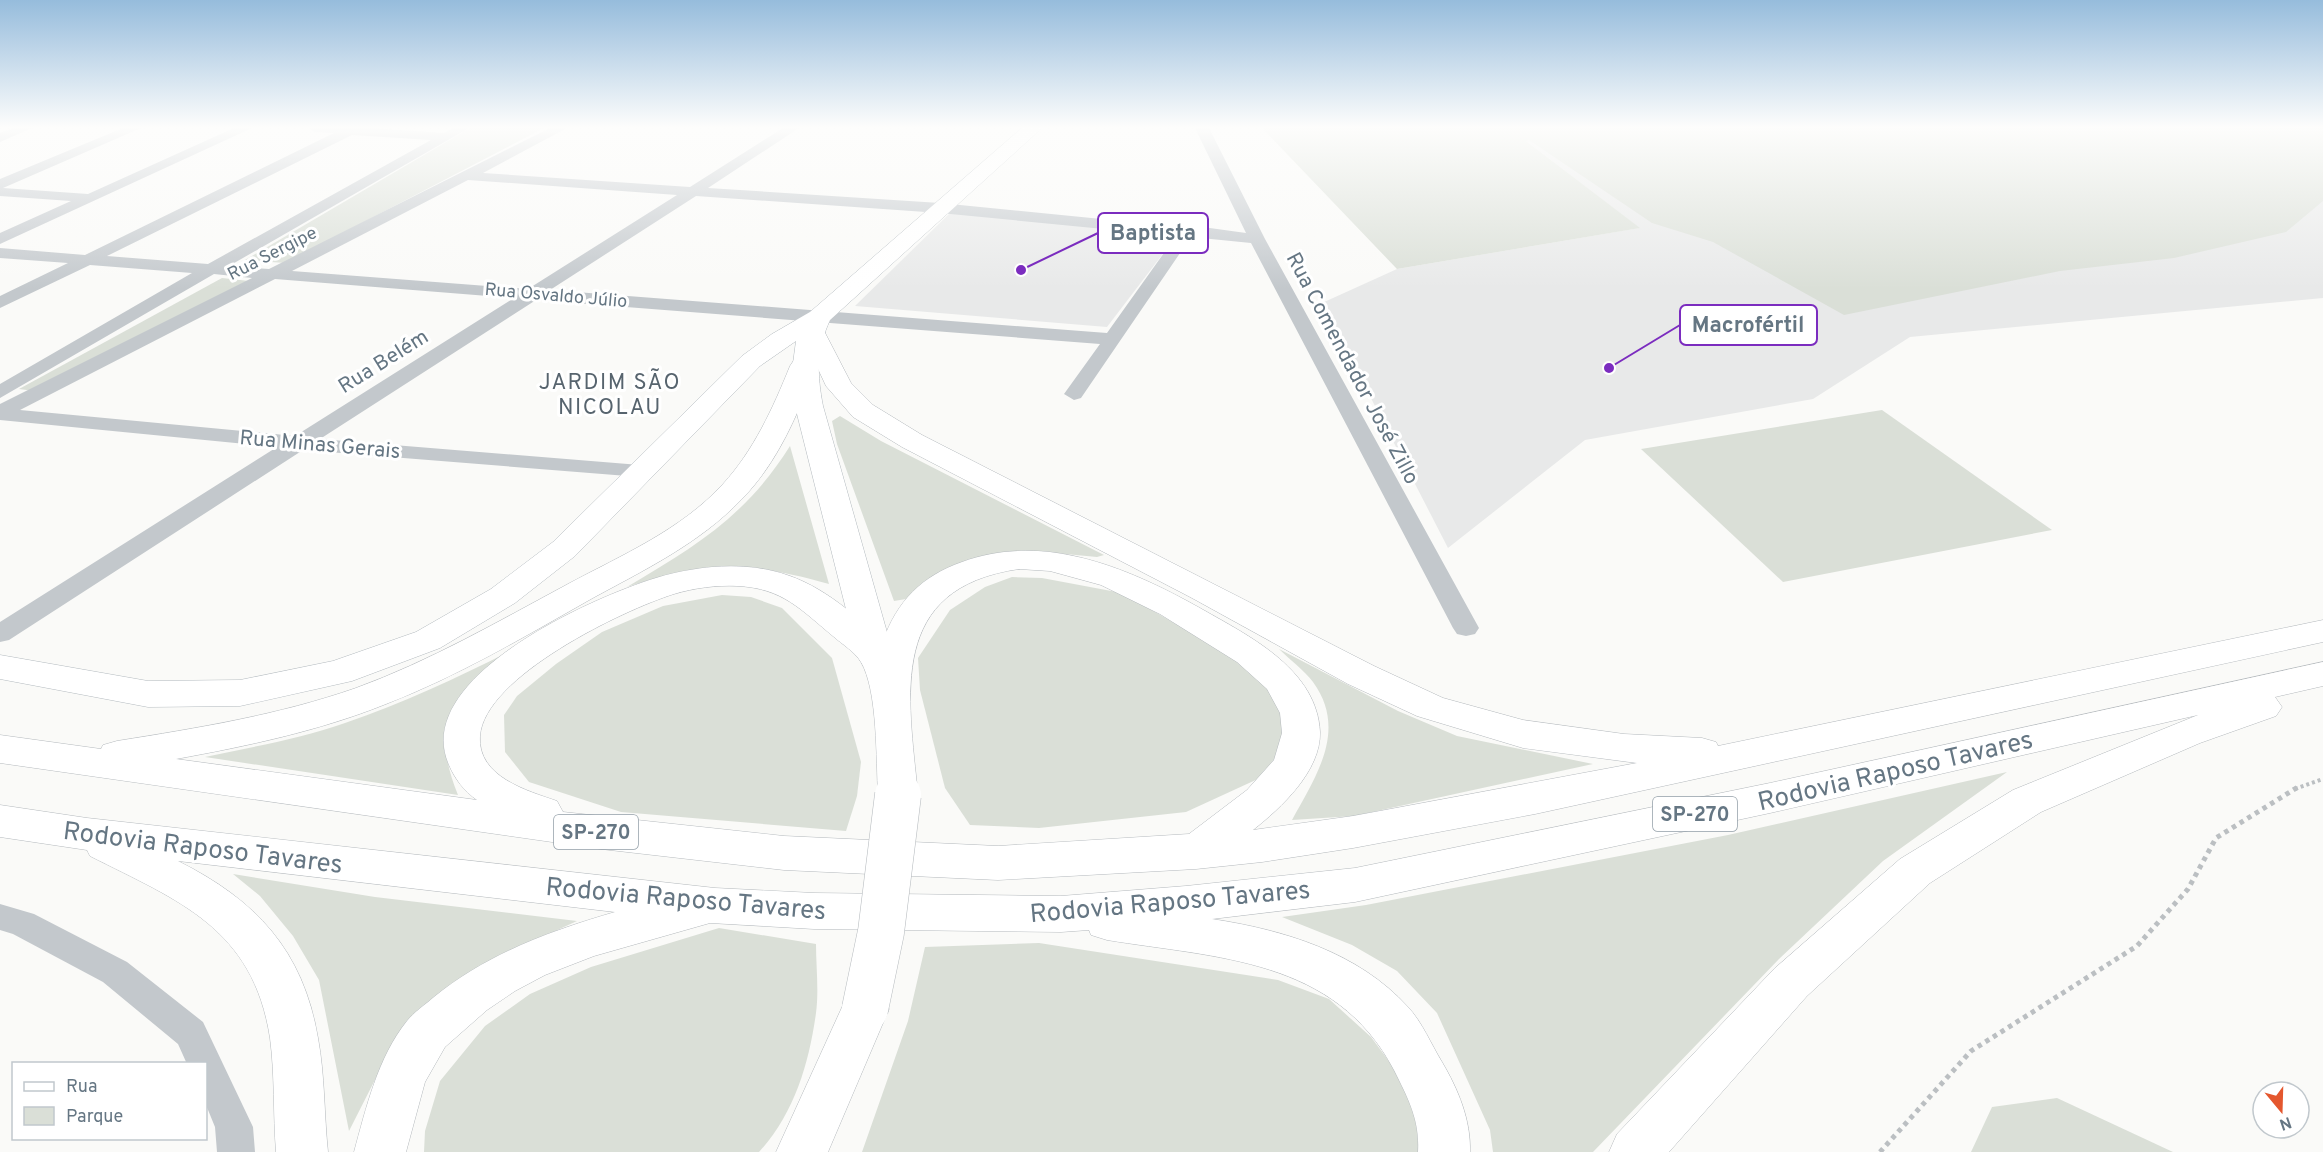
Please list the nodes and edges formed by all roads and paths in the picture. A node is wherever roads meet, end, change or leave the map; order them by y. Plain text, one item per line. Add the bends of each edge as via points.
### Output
1 (126, 182) edge
2 (245, 182) edge
3 (366, 182) edge
4 (454, 182) edge
5 (546, 182) edge
6 (707, 182) edge
7 (971, 182) edge
8 (1229, 182) edge
9 (0, 192) edge
10 (691, 192) junction
11 (90, 198) junction
12 (940, 208) junction
13 (1188, 230) junction
14 (0, 239) edge
15 (1257, 239) junction
16 (0, 253) edge
17 (86, 260) junction
18 (211, 269) junction
19 (276, 273) junction
20 (537, 293) junction
21 (0, 303) edge
22 (816, 324) junction
23 (1112, 339) junction
24 (802, 366) junction
25 (0, 392) edge
26 (1074, 394) dead end
27 (0, 413) edge
28 (298, 443) junction
29 (640, 471) junction
30 (1466, 628) dead end
31 (2323, 631) edge
32 (0, 634) edge
33 (876, 657) junction
34 (0, 667) edge
35 (2323, 674) edge
36 (2323, 687) edge
37 (892, 705) junction
38 (0, 749) edge
39 (1746, 755) junction
40 (82, 760) junction
41 (2323, 779) edge
42 (0, 821) edge
43 (601, 833) junction
44 (87, 834) junction
45 (1196, 852) junction
46 (715, 906) junction
47 (1061, 914) junction
48 (0, 917) edge
49 (204, 1062) edge
50 (207, 1068) edge
51 (810, 1133) edge
52 (236, 1152) edge
53 (302, 1152) edge
54 (380, 1152) edge
55 (782, 1152) edge
56 (1444, 1152) edge
57 (1635, 1152) edge
58 (1880, 1152) edge

1 - 11 street
2 - 17 street
3 - 18 street
4 - 19 street, Rua Sergipe
5 - 10 street
6 - 10 street, Rua Belém
7 - 12 main road
8 - 15 street, Rua Comendador José Zillo
9 - 11 street
10 - 12 street
10 - 20 street, Rua Belém
11 - 14 street
12 - 13 street
12 - 22 main road
13 - 15 street
13 - 23 street
15 - 30 street, Rua Comendador José Zillo
16 - 17 street, Rua Osvaldo Júlio
17 - 18 street, Rua Osvaldo Júlio
17 - 21 street
18 - 19 street, Rua Osvaldo Júlio
18 - 25 street
19 - 20 street, Rua Osvaldo Júlio
19 - 27 street, Rua Sergipe
20 - 22 street, Rua Osvaldo Júlio
20 - 28 street, Rua Belém
22 - 23 street, Rua Osvaldo Júlio
22 - 24 main road
22 - 29 main road via 781,339 751,361
22 - 39 main road via 839,386 863,411 912,441 1361,675 1430,707 1523,734 1624,748
23 - 26 street
24 - 33 main road via 808,406
24 - 40 main road via 766,449 748,472 707,515 644,558 441,665 341,706 197,742
27 - 28 street, Rua Minas Gerais
28 - 29 street, Rua Minas Gerais
28 - 32 street, Rua Belém
29 - 34 main road via 564,549 503,596 428,640 339,672 240,693 148,694
31 - 39 main road, Rodovia Raposo Tavares / SP-270
33 - 37 main road
33 - 43 main road via 803,593 769,580 728,575 669,584 639,594 538,647 474,704 461,736 469,767 479,783 508,799
35 - 47 main road, Rodovia Raposo Tavares / SP-270 via 1782,796 1355,885
36 - 57 main road via 2186,733 2027,801 1915,871 1791,982
37 - 45 main road via 895,665 907,622 923,598 956,576 1007,559 1049,561 1131,585 1259,660 1281,682 1299,711 1299,744 1278,785
37 - 51 main road, bridge via 898,795 881,932 865,1009 847,1057
38 - 40 main road, Rodovia Raposo Tavares / SP-270
39 - 45 main road, Rodovia Raposo Tavares / SP-270 via 1365,830
40 - 43 main road, Rodovia Raposo Tavares / SP-270
41 - 58 path via 2301,785 2216,838 2188,889 2137,946 1971,1051
42 - 44 main road, Rodovia Raposo Tavares / SP-270
43 - 45 main road, Rodovia Raposo Tavares / SP-270 via 784,853 998,863
44 - 46 main road, Rodovia Raposo Tavares / SP-270
44 - 53 main road via 191,888 230,913 270,958 287,1002 294,1038
46 - 47 main road, Rodovia Raposo Tavares / SP-270
46 - 54 main road via 573,945 512,968 464,999 423,1038 396,1087
47 - 56 main road via 1260,947 1324,967 1358,990 1392,1024 1439,1108
48 - 49 street via 23,924 115,972 191,1033
50 - 52 street via 234,1127
51 - 55 main road

